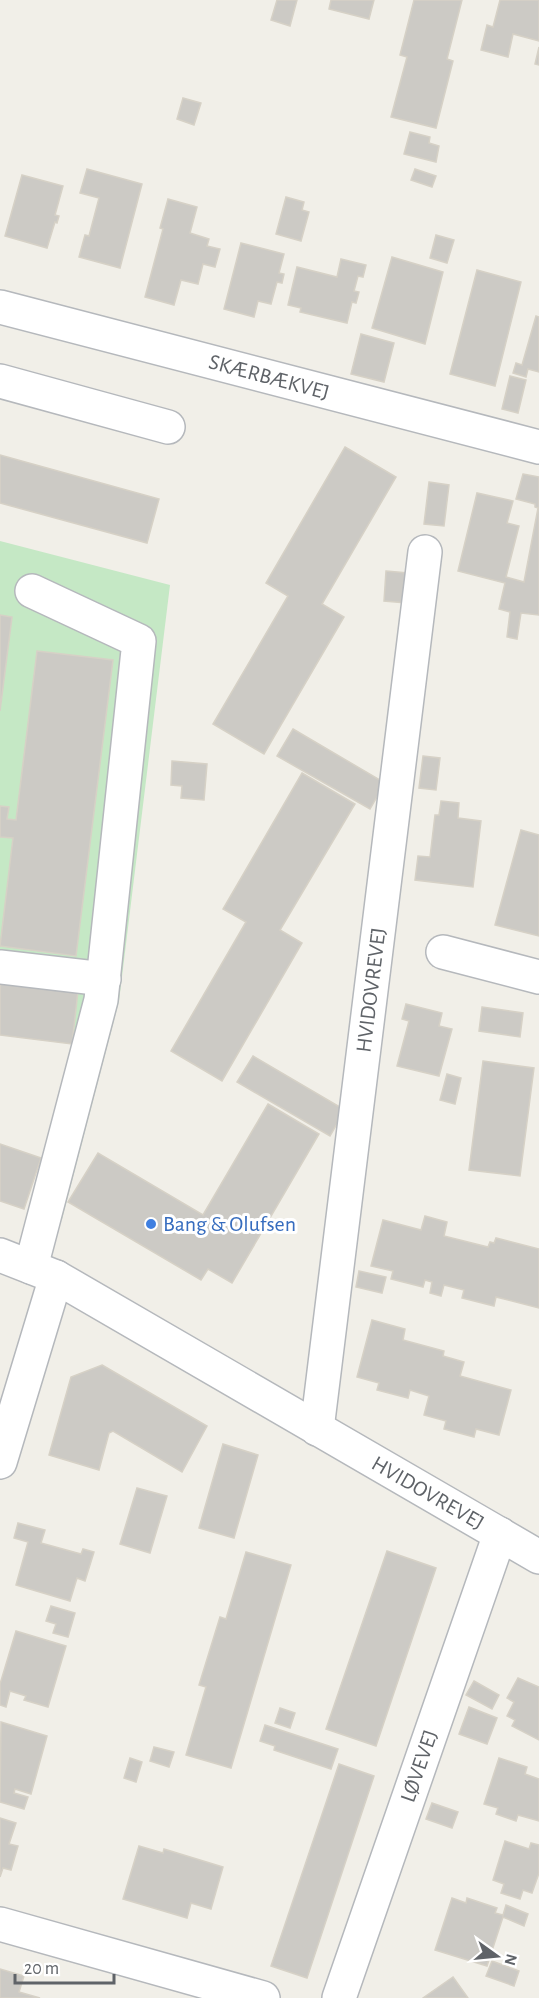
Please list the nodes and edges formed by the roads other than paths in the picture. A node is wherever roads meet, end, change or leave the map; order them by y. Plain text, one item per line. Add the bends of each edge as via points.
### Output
1 (0, 307) edge
2 (0, 381) edge
3 (168, 427) dead end
4 (539, 447) edge
5 (425, 552) dead end
6 (32, 591) dead end
7 (443, 952) dead end
8 (0, 967) edge
9 (539, 977) edge
10 (104, 979) junction
11 (0, 1255) edge
12 (44, 1272) junction
13 (317, 1429) junction
14 (0, 1462) edge
15 (500, 1534) junction
16 (539, 1557) edge
17 (0, 1924) edge
18 (263, 1998) edge
19 (339, 1998) edge

1 - 4 street, SKÆRBÆKVEJ
2 - 3 street
5 - 13 street, HVIDOVREVEJ
6 - 10 street via 139,641
7 - 9 street
8 - 10 street
10 - 12 street
11 - 12 street, HVIDOVREVEJ
12 - 13 street, HVIDOVREVEJ
12 - 14 street
13 - 15 street, HVIDOVREVEJ
15 - 16 street, HVIDOVREVEJ
15 - 19 street, LØVEVEJ
17 - 18 street

